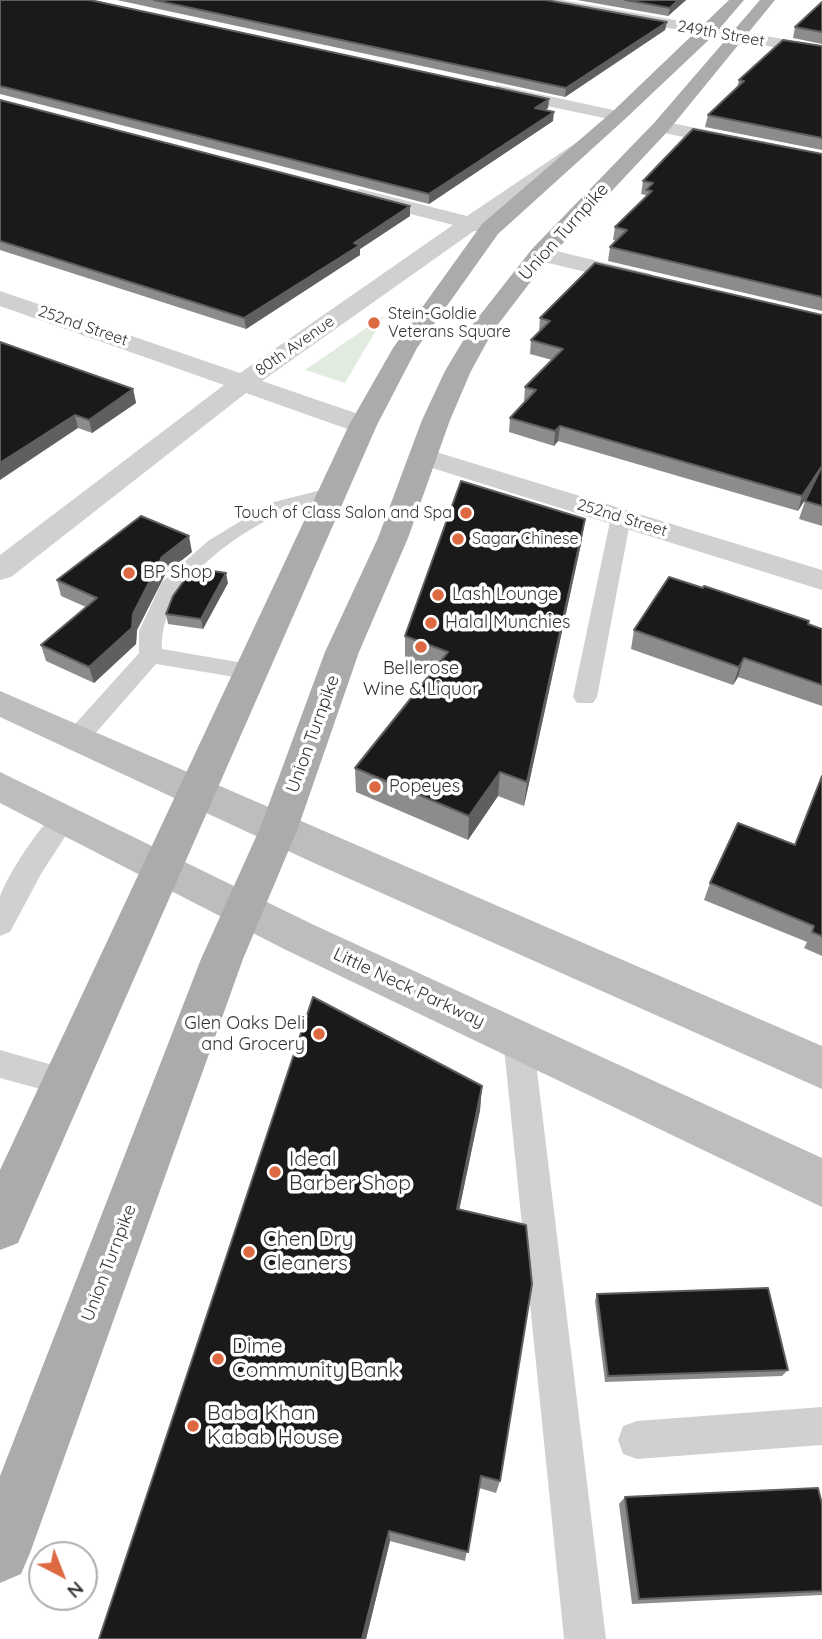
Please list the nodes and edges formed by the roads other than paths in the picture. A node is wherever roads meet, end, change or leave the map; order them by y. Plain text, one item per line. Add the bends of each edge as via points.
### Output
1 (537, 0) edge
2 (737, 0) edge
3 (768, 0) edge
4 (708, 32) junction
5 (738, 37) junction
6 (822, 51) edge
7 (485, 87) edge
8 (618, 116) junction
9 (661, 127) junction
10 (822, 159) edge
11 (335, 188) edge
12 (480, 226) junction
13 (540, 254) junction
14 (666, 284) edge
15 (0, 298) edge
16 (244, 382) junction
17 (363, 425) junction
18 (423, 456) junction
19 (333, 493) junction
20 (621, 517) junction
21 (0, 570) edge
22 (822, 580) edge
23 (151, 655) junction
24 (253, 672) junction
25 (585, 697) dead end
26 (0, 703) edge
27 (77, 738) junction
28 (0, 786) edge
29 (198, 791) junction
30 (64, 818) junction
31 (279, 828) junction
32 (162, 870) junction
33 (243, 909) junction
34 (0, 924) edge
35 (518, 1038) junction
36 (0, 1064) edge
37 (822, 1068) edge
38 (65, 1082) junction
39 (822, 1182) edge
40 (0, 1225) edge
41 (822, 1426) edge
42 (637, 1440) dead end
43 (0, 1553) edge
44 (585, 1639) edge

1 - 4 street, 249th Street
2 - 4 main road
3 - 5 main road, Union Turnpike
4 - 5 street, 249th Street
4 - 8 main road
5 - 6 street, 249th Street
5 - 9 main road, Union Turnpike
7 - 8 street
8 - 12 main road
9 - 10 street
9 - 13 main road, Union Turnpike
11 - 12 street
12 - 16 street, 80th Avenue
12 - 17 main road
13 - 14 street
13 - 18 main road, Union Turnpike via 458,371
15 - 16 street, 252nd Street
16 - 17 street, 252nd Street
16 - 21 street, 80th Avenue
17 - 19 main road
18 - 20 street, 252nd Street
18 - 31 main road, Union Turnpike via 393,538 342,652
19 - 23 lane via 277,507 215,545 173,582 150,631
19 - 24 main road
20 - 22 street, 252nd Street
20 - 25 lane
23 - 24 lane
23 - 27 lane
24 - 29 main road
26 - 27 main road
27 - 29 main road
28 - 30 main road, Little Neck Parkway
29 - 31 main road
29 - 32 main road
30 - 32 main road, Little Neck Parkway
30 - 34 lane via 30,866
31 - 33 main road, Union Turnpike
31 - 37 main road
32 - 33 main road, Little Neck Parkway
32 - 38 main road
33 - 35 main road, Little Neck Parkway
33 - 43 main road, Union Turnpike
35 - 39 main road, Little Neck Parkway
35 - 44 lane
36 - 38 lane
38 - 40 main road
41 - 42 lane

